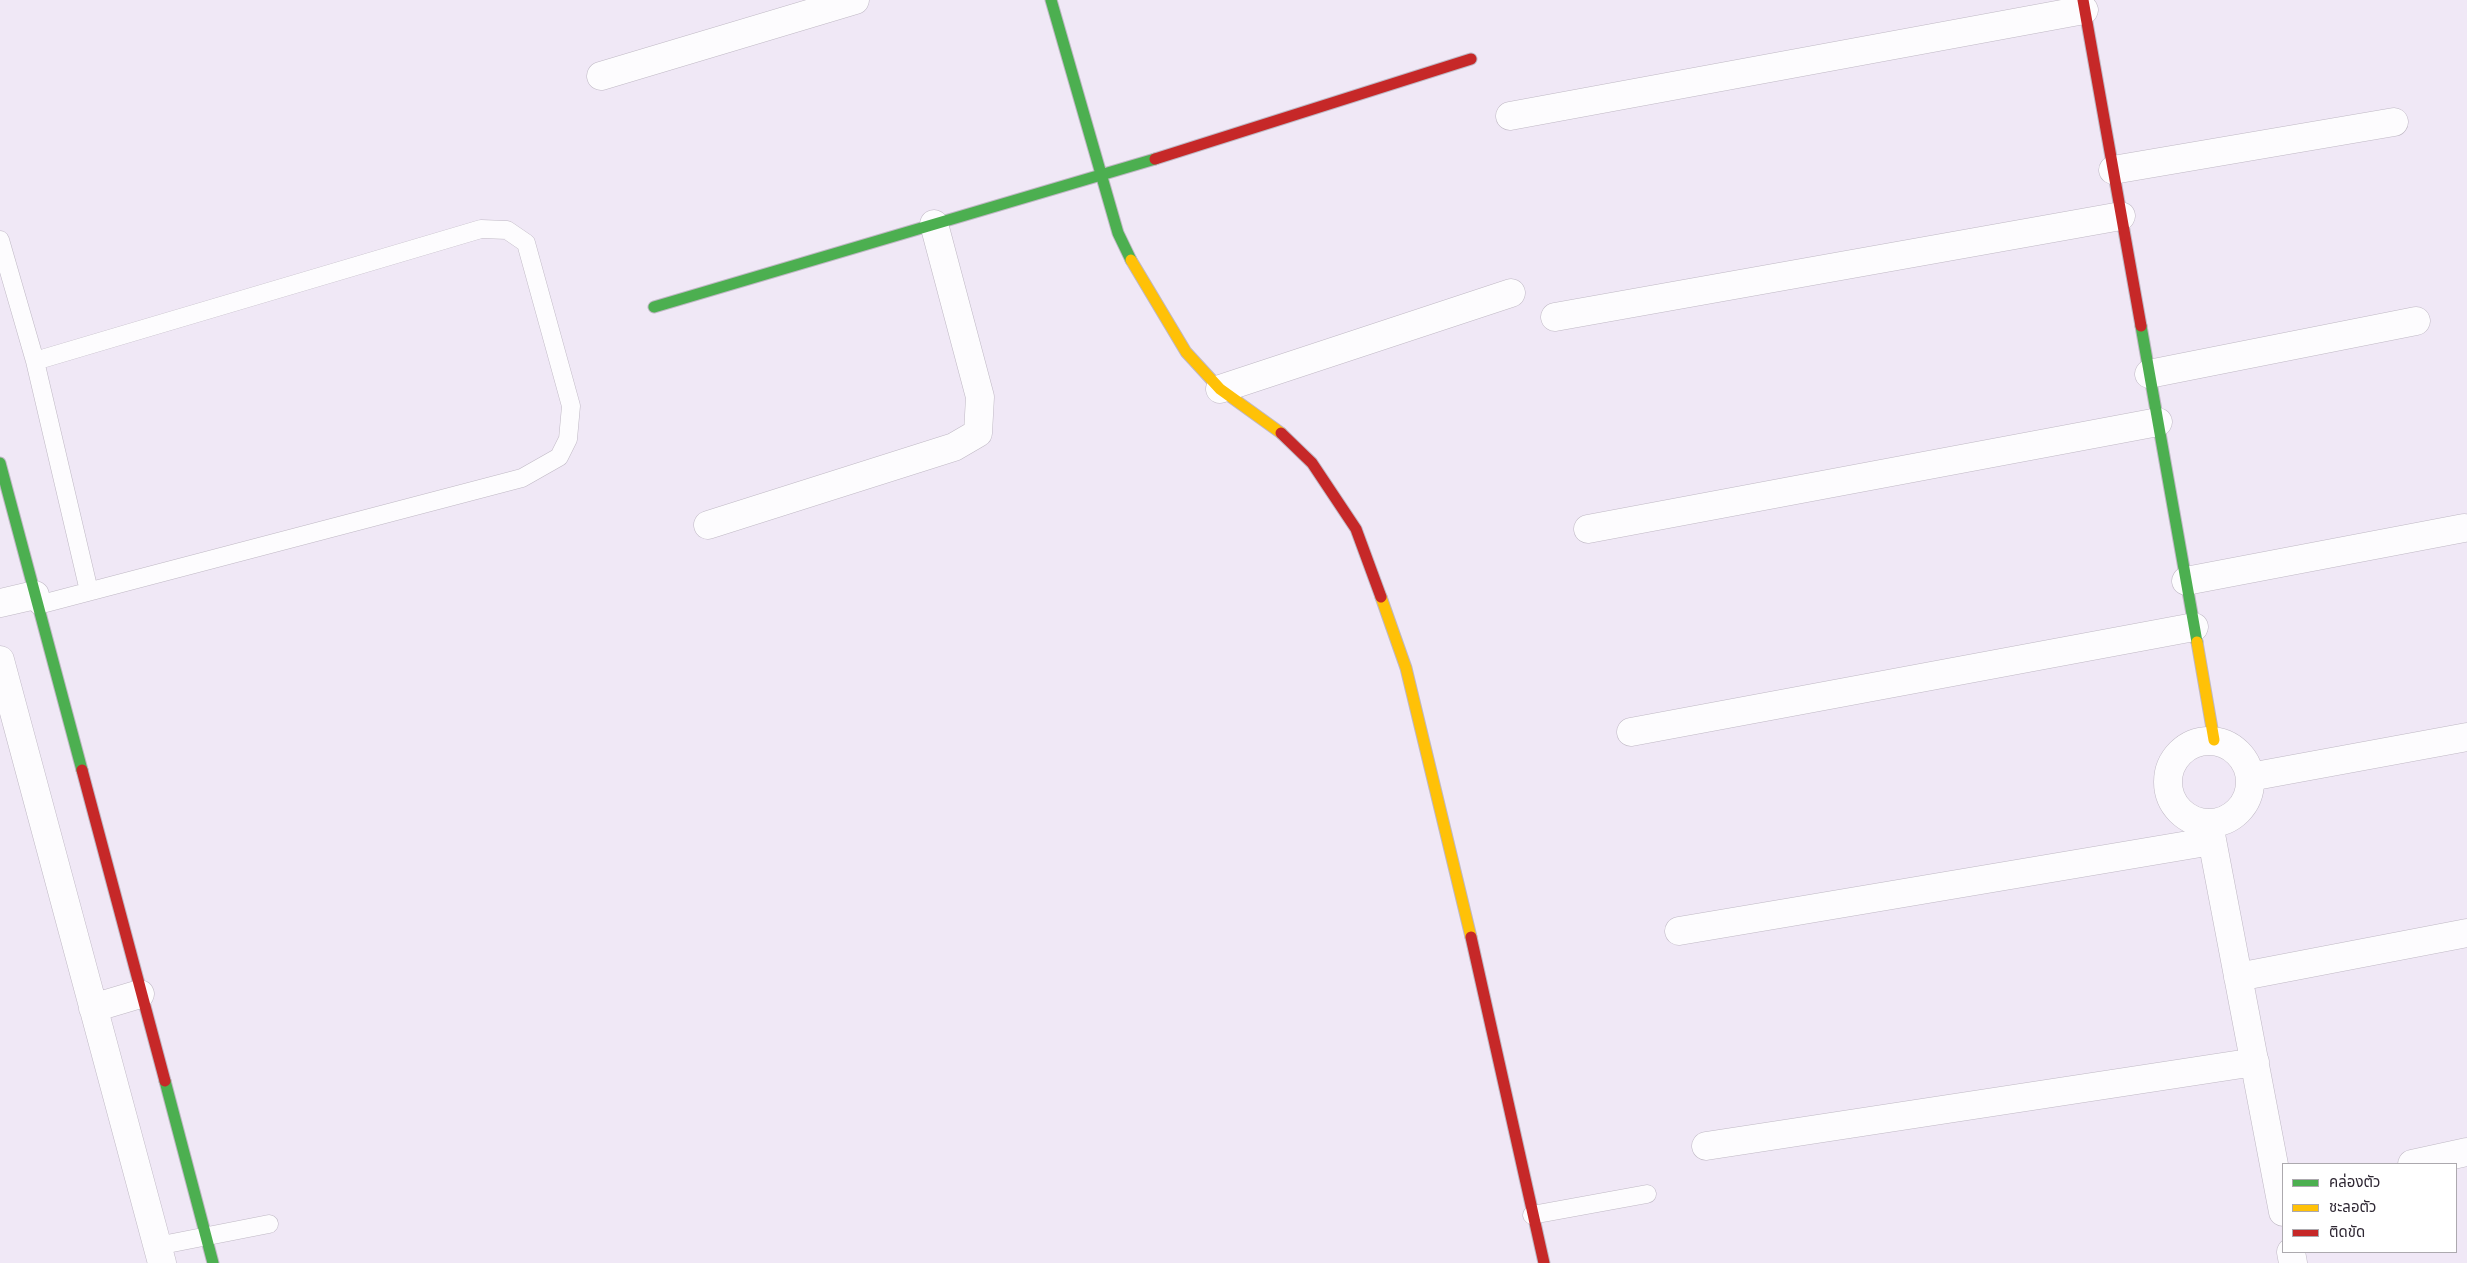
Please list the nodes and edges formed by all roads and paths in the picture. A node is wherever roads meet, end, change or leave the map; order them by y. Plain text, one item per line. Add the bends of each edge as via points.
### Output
1 (855, 0) edge
2 (1051, 0) edge
3 (2083, 5) edge
4 (1471, 59) dead end
5 (601, 76) dead end
6 (1510, 116) dead end
7 (2394, 122) dead end
8 (2113, 170) junction
9 (1102, 176) junction
10 (2121, 216) junction
11 (934, 224) junction
12 (0, 240) edge
13 (1511, 293) dead end
14 (654, 307) dead end
15 (1555, 317) dead end
16 (2416, 322) dead end
17 (35, 361) junction
18 (2149, 374) junction
19 (1220, 389) junction
20 (2158, 422) junction
21 (0, 463) edge
22 (708, 525) dead end
23 (2464, 528) dead end
24 (1588, 529) dead end
25 (2186, 580) junction
26 (89, 591) junction
27 (36, 600) junction
28 (0, 603) edge
29 (2194, 627) junction
30 (0, 660) edge
31 (1631, 732) dead end
32 (2467, 737) edge
33 (2214, 740) junction
34 (2250, 777) junction
35 (2211, 832) junction
36 (1679, 930) dead end
37 (2467, 933) edge
38 (2238, 977) junction
39 (140, 994) junction
40 (93, 1008) junction
41 (2255, 1062) junction
42 (1706, 1146) dead end
43 (2467, 1152) edge
44 (2417, 1163) edge
45 (1647, 1194) dead end
46 (2282, 1200) edge
47 (1532, 1215) junction
48 (269, 1224) dead end
49 (205, 1236) junction
50 (159, 1255) edge
51 (213, 1263) edge
52 (1544, 1263) edge

1 - 5 street
2 - 9 street
3 - 6 street
3 - 8 street
4 - 9 street
7 - 8 street
8 - 10 street
9 - 11 street
9 - 19 street via 1118,233 1137,274 1186,352
10 - 15 street
10 - 18 street
11 - 14 street
11 - 22 street via 980,397 978,433 954,447
12 - 17 lane
13 - 19 street
16 - 18 street
17 - 26 lane
17 - 26 lane via 481,229 507,230 526,243 571,406 568,439 559,457 522,478
18 - 20 street
19 - 47 street via 1282,434 1312,463 1356,529 1406,668 1458,878
20 - 24 street
20 - 25 street
21 - 27 street
23 - 25 street
25 - 29 street
26 - 27 lane
27 - 28 street
27 - 39 street
29 - 31 street
29 - 33 street
30 - 40 street
32 - 34 street
33 - 34 street via 2227,744 2238,753
33 - 35 street via 2200,741 2177,755 2170,767 2168,780 2174,806
34 - 35 street via 2250,792 2244,804
35 - 36 street
35 - 38 street
37 - 38 street
38 - 41 street
39 - 40 street
39 - 49 street
40 - 50 street
41 - 42 street
41 - 46 street
43 - 44 street
45 - 47 lane
47 - 52 street
48 - 49 lane
49 - 50 lane
49 - 51 street

